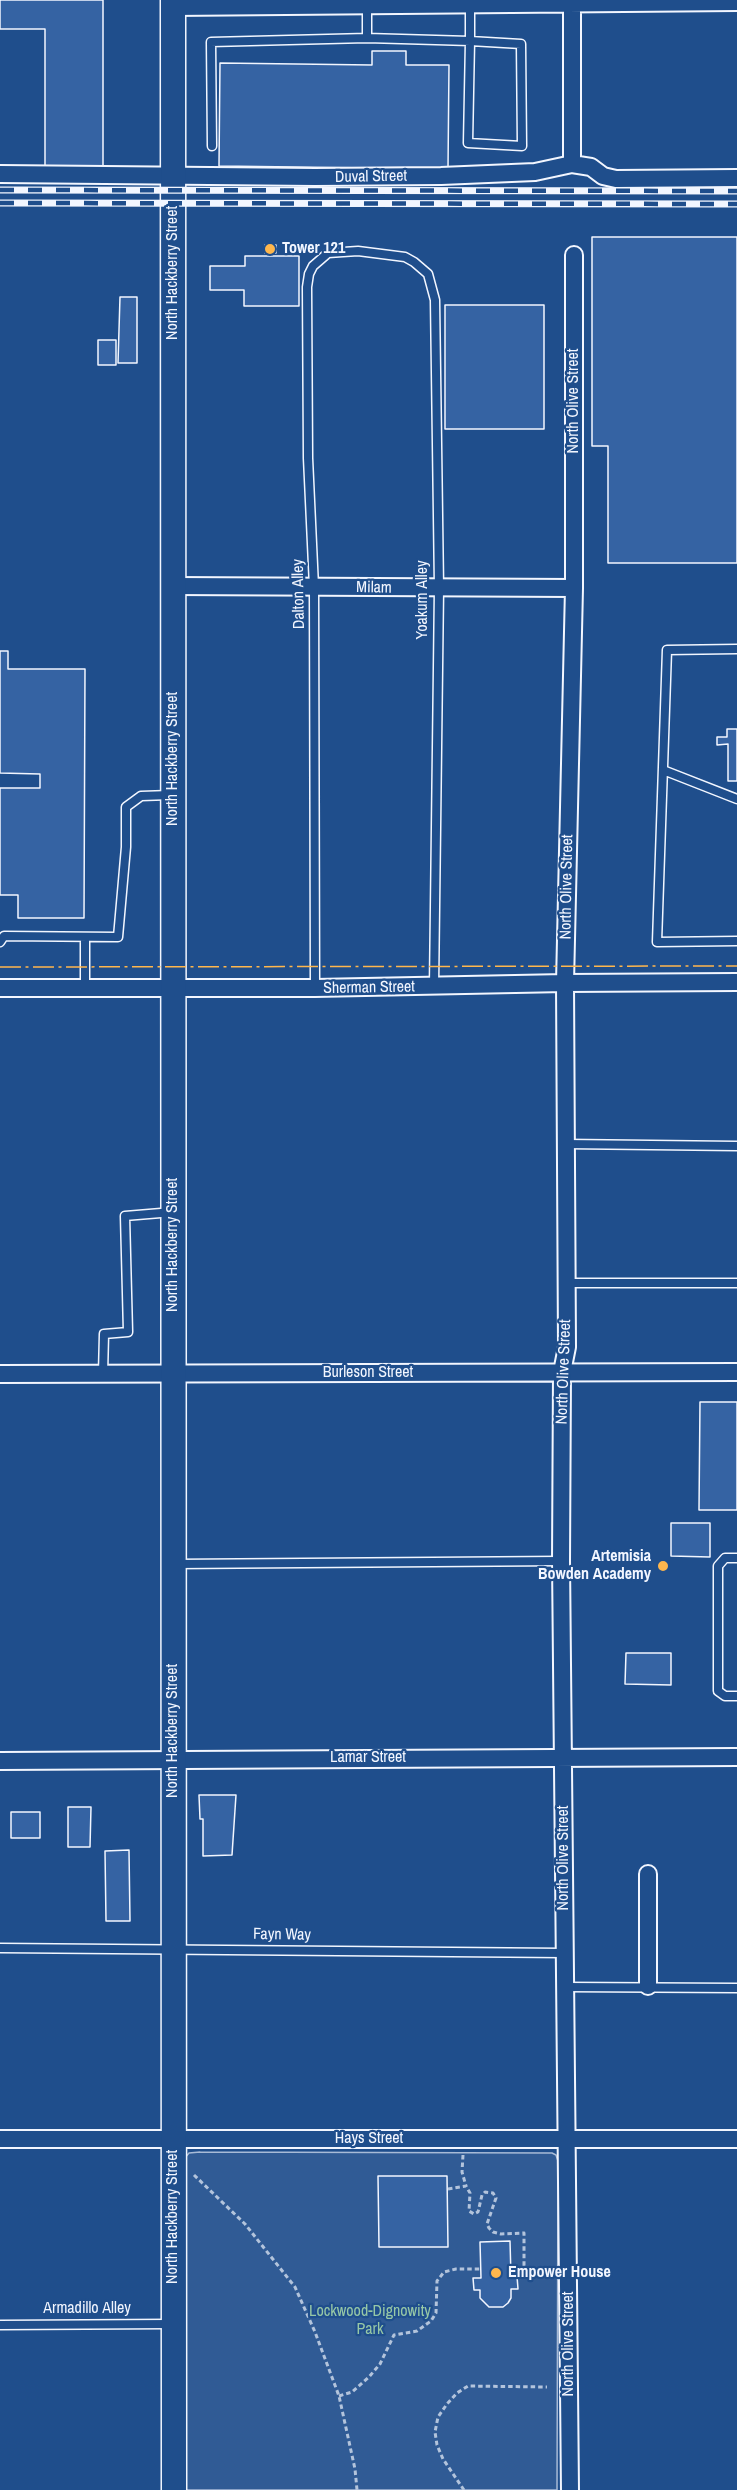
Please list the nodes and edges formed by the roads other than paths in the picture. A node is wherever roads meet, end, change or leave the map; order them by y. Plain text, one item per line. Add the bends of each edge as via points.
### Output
1 (572, 2) edge
2 (737, 2) edge
3 (173, 3) edge
4 (291, 3) edge
5 (470, 4) junction
6 (367, 5) junction
7 (367, 38) junction
8 (470, 41) junction
9 (212, 146) dead end
10 (572, 164) junction
11 (0, 174) edge
12 (173, 176) junction
13 (737, 178) edge
14 (375, 252) joint
15 (574, 255) dead end
16 (173, 586) junction
17 (314, 587) junction
18 (439, 588) junction
19 (574, 588) junction
20 (737, 649) edge
21 (663, 771) junction
22 (173, 795) junction
23 (737, 799) edge
24 (85, 937) junction
25 (737, 941) edge
26 (0, 942) edge
27 (737, 982) edge
28 (565, 983) junction
29 (434, 987) junction
30 (0, 988) edge
31 (85, 988) junction
32 (315, 988) junction
33 (173, 989) junction
34 (565, 1144) junction
35 (737, 1146) edge
36 (173, 1212) junction
37 (566, 1283) junction
38 (737, 1283) edge
39 (562, 1372) junction
40 (737, 1372) edge
41 (173, 1373) junction
42 (0, 1374) edge
43 (103, 1374) junction
44 (737, 1558) edge
45 (561, 1561) junction
46 (173, 1564) junction
47 (737, 1696) edge
48 (563, 1757) junction
49 (737, 1757) edge
50 (173, 1759) junction
51 (0, 1761) edge
52 (648, 1874) dead end
53 (0, 1948) edge
54 (173, 1949) junction
55 (564, 1953) junction
56 (648, 1986) junction
57 (565, 1987) junction
58 (737, 1988) edge
59 (567, 2138) junction
60 (0, 2139) edge
61 (173, 2139) junction
62 (737, 2139) edge
63 (173, 2324) junction
64 (0, 2325) edge
65 (174, 2490) edge
66 (570, 2490) edge

1 - 2 street
1 - 5 street
1 - 10 street
3 - 4 street
3 - 12 main road, North Hackberry Street
4 - 6 street
5 - 6 street
5 - 8 lane
6 - 7 lane
7 - 8 lane
7 - 9 lane via 211,42
8 - 8 lane via 521,44 522,146 468,143
10 - 12 street, Duval Street via 535,172 441,176
10 - 13 street via 591,167 603,177 616,179
11 - 12 street, Duval Street
12 - 16 main road, North Hackberry Street
14 - 17 lane, Dalton Alley via 328,253 309,274 308,458
14 - 18 lane, Yoakum Alley via 414,262 428,274 433,289
15 - 19 street, North Olive Street
16 - 17 street, Milam
16 - 22 main road, North Hackberry Street
17 - 18 street, Milam
17 - 32 lane, Dalton Alley
18 - 19 street, Milam
18 - 29 lane, Yoakum Alley
19 - 28 street, North Olive Street
20 - 21 lane via 667,650
21 - 23 lane
21 - 25 lane via 657,942
22 - 24 lane via 141,796 126,807 118,937
22 - 33 main road, North Hackberry Street
24 - 26 lane via 4,936
24 - 31 lane
27 - 28 street, Sherman Street
28 - 29 street, Sherman Street
28 - 34 street, North Olive Street
29 - 32 street, Sherman Street
30 - 31 street, Sherman Street
31 - 33 street, Sherman Street
32 - 33 street, Sherman Street
33 - 36 main road, North Hackberry Street
34 - 35 lane
34 - 37 street, North Olive Street
36 - 41 main road, North Hackberry Street
36 - 43 lane via 125,1216 128,1332 104,1334
37 - 38 lane
37 - 39 street, North Olive Street via 567,1347
39 - 40 street, Burleson Street
39 - 41 street, Burleson Street
39 - 45 street, North Olive Street
41 - 43 street, Burleson Street
41 - 46 main road, North Hackberry Street
42 - 43 street, Burleson Street
44 - 47 lane via 726,1558 718,1566 718,1691
45 - 46 lane
45 - 48 street, North Olive Street
46 - 50 main road, North Hackberry Street
48 - 49 street, Lamar Street
48 - 50 street, Lamar Street
48 - 55 street, North Olive Street
50 - 51 street, Lamar Street
50 - 54 main road, North Hackberry Street
52 - 56 street
53 - 54 lane, Fayn Way
54 - 55 lane, Fayn Way
54 - 61 main road, North Hackberry Street
55 - 57 street, North Olive Street
56 - 57 lane
56 - 58 lane
57 - 59 street, North Olive Street
59 - 61 street, Hays Street
59 - 62 street, Hays Street
59 - 66 street, North Olive Street
60 - 61 street, Hays Street
61 - 63 main road, North Hackberry Street
63 - 64 lane, Armadillo Alley
63 - 65 main road, North Hackberry Street

